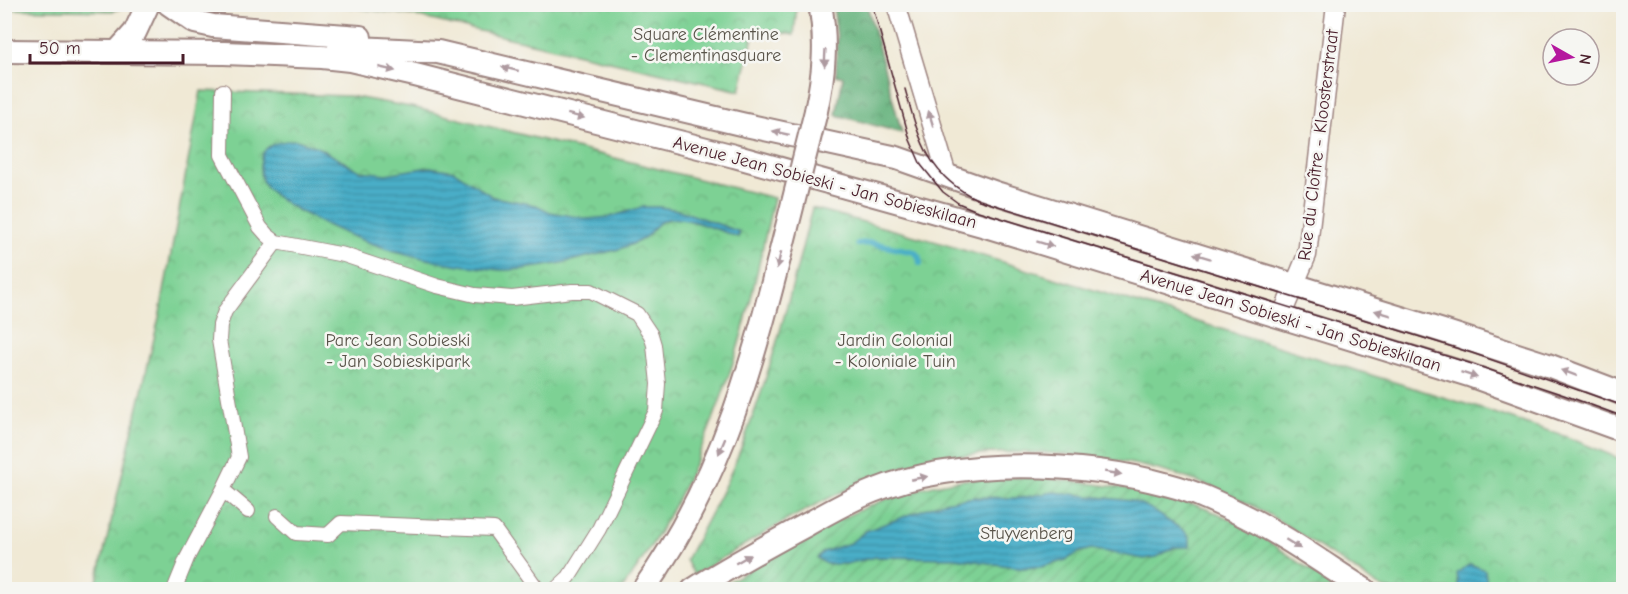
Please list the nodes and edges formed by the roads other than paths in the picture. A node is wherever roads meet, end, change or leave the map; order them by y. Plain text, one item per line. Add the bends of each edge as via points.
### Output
1 (148, 4) edge
2 (169, 4) edge
3 (820, 4) edge
4 (896, 4) edge
5 (1336, 4) edge
6 (4, 36) edge
7 (123, 45) junction
8 (4, 51) edge
9 (423, 51) junction
10 (223, 91) dead end
11 (947, 175) junction
12 (276, 242) junction
13 (1295, 285) junction
14 (1281, 317) junction
15 (1623, 394) edge
16 (1623, 431) edge
17 (224, 490) junction
18 (248, 511) dead end
19 (277, 516) dead end
20 (174, 590) edge
21 (538, 590) edge
22 (555, 590) edge
23 (643, 590) edge
24 (693, 590) edge
25 (1365, 590) edge

1 - 7 street
2 - 9 street via 195,22 213,26 357,36
3 -> 23 street, bridge via 824,26 823,79 757,345 731,423 688,516
11 -> 4 street
5 - 13 street, Rue du Cloître - Kloosterstraat via 1307,255
6 - 7 street, Avenue Jean Sobieski - Jan Sobieskilaan
7 - 8 street, Avenue Jean Sobieski - Jan Sobieskilaan
7 - 9 street, Avenue Jean Sobieski - Jan Sobieskilaan via 225,40
7 -> 14 street, Avenue Jean Sobieski - Jan Sobieskilaan via 322,57 376,66 744,159 989,227
11 -> 9 street, Avenue Jean Sobieski - Jan Sobieskilaan via 897,158
10 - 12 street via 221,147 225,164 260,227
13 -> 11 street, Avenue Jean Sobieski - Jan Sobieskilaan
12 - 17 street via 230,304 220,325 219,340 239,457
12 - 22 street via 354,258 476,295 512,298 591,291 637,314 651,335 656,355 656,411 599,529 569,577
13 - 14 street, Rue du Cloître - Kloosterstraat
15 -> 13 street, Avenue Jean Sobieski - Jan Sobieskilaan via 1545,364
14 -> 16 street, Avenue Jean Sobieski - Jan Sobieskilaan via 1469,375
17 - 18 street
17 - 20 street
19 - 21 street via 296,534 328,535 341,523 494,529
24 -> 25 street via 760,549 873,491 953,471 1017,466 1098,471 1184,490 1256,522

